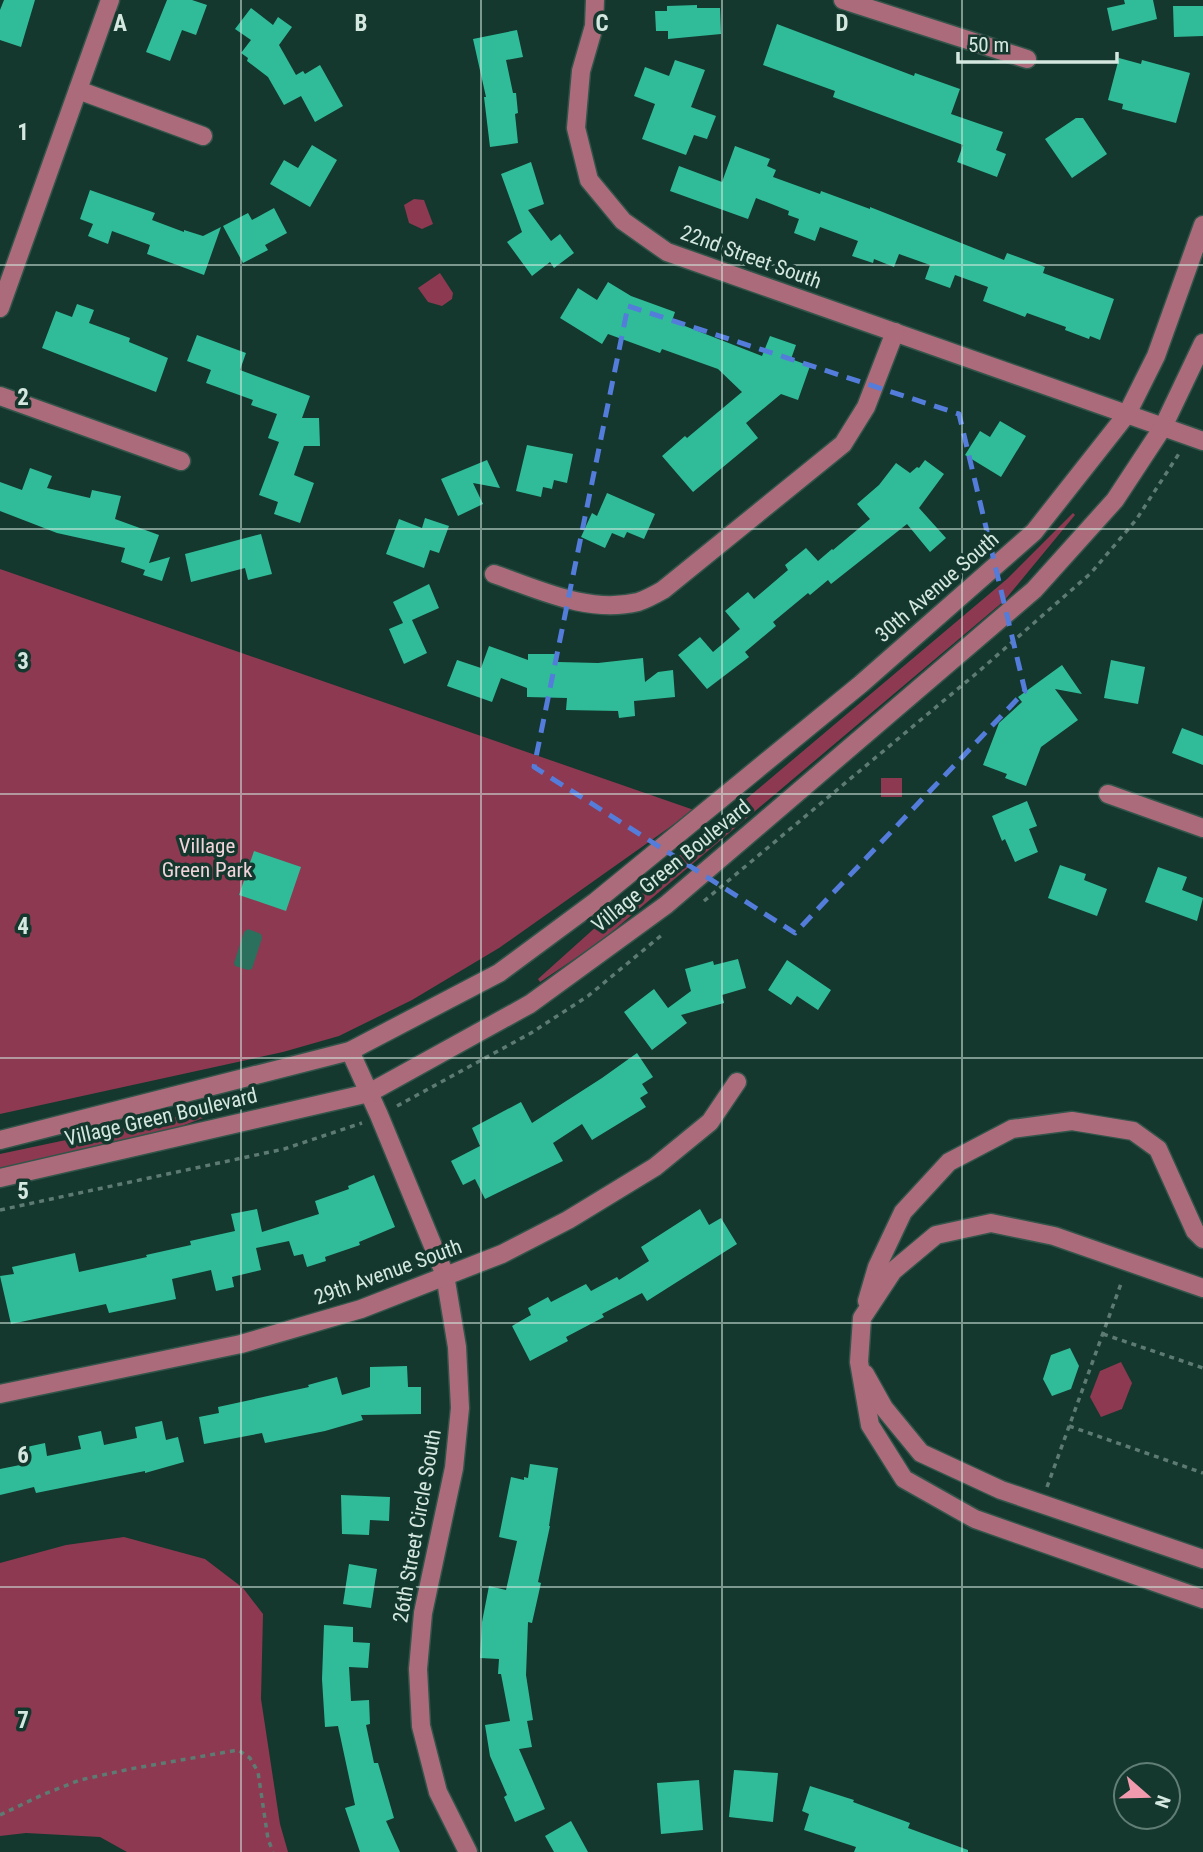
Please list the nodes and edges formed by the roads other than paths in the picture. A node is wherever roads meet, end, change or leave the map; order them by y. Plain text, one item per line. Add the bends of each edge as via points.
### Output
1 (110, 0) edge
2 (595, 0) edge
3 (843, 0) edge
4 (1027, 59) dead end
5 (78, 90) junction
6 (203, 136) dead end
7 (1203, 225) edge
8 (0, 309) edge
9 (895, 332) junction
10 (1203, 343) edge
11 (0, 396) edge
12 (1127, 414) junction
13 (1163, 427) junction
14 (1203, 441) edge
15 (181, 461) dead end
16 (494, 575) dead end
17 (1108, 794) dead end
18 (1203, 828) edge
19 (595, 902) joint
20 (350, 1051) junction
21 (737, 1082) dead end
22 (369, 1093) junction
23 (0, 1140) edge
24 (0, 1178) edge
25 (1203, 1239) edge
26 (445, 1275) junction
27 (1203, 1288) edge
28 (862, 1318) junction
29 (859, 1362) junction
30 (0, 1394) edge
31 (1203, 1559) edge
32 (1203, 1599) edge
33 (468, 1852) edge

1 - 5 street
2 - 9 street, 22nd Street South via 576,128 589,180 622,221 667,252
3 - 4 street
5 - 6 street
5 - 8 street
7 - 12 street, 30th Avenue South via 1156,356
9 - 12 street, 22nd Street South
9 - 16 street via 866,407 843,444 663,590 640,601 608,606 571,601
10 - 13 street, Village Green Boulevard
11 - 15 street
12 - 13 street, 22nd Street South
12 - 19 street, 30th Avenue South via 1034,532 861,684
13 - 14 street, 22nd Street South
13 - 22 street, Village Green Boulevard via 1115,500 1034,590 666,905 530,1004
17 - 18 street
19 - 20 street, Village Green Boulevard via 499,973
20 - 22 street, 26th Street Circle South
20 - 23 street, Village Green Boulevard
21 - 26 street, 29th Avenue South via 710,1122 655,1167 502,1254
22 - 24 street, Village Green Boulevard
22 - 26 street, 26th Street Circle South
25 - 28 street via 1158,1149 1133,1130 1072,1121 1012,1129 949,1162 904,1212 877,1267
26 - 30 street, 29th Avenue South via 361,1309 241,1344
26 - 33 street, 26th Street Circle South via 457,1348 460,1408 454,1468 423,1613 418,1669 421,1726 438,1792
27 - 28 street via 1054,1236 990,1223 936,1235 893,1270
28 - 29 street
29 - 31 street via 884,1408 921,1452 1001,1490
29 - 32 street via 870,1425 904,1479 975,1519

